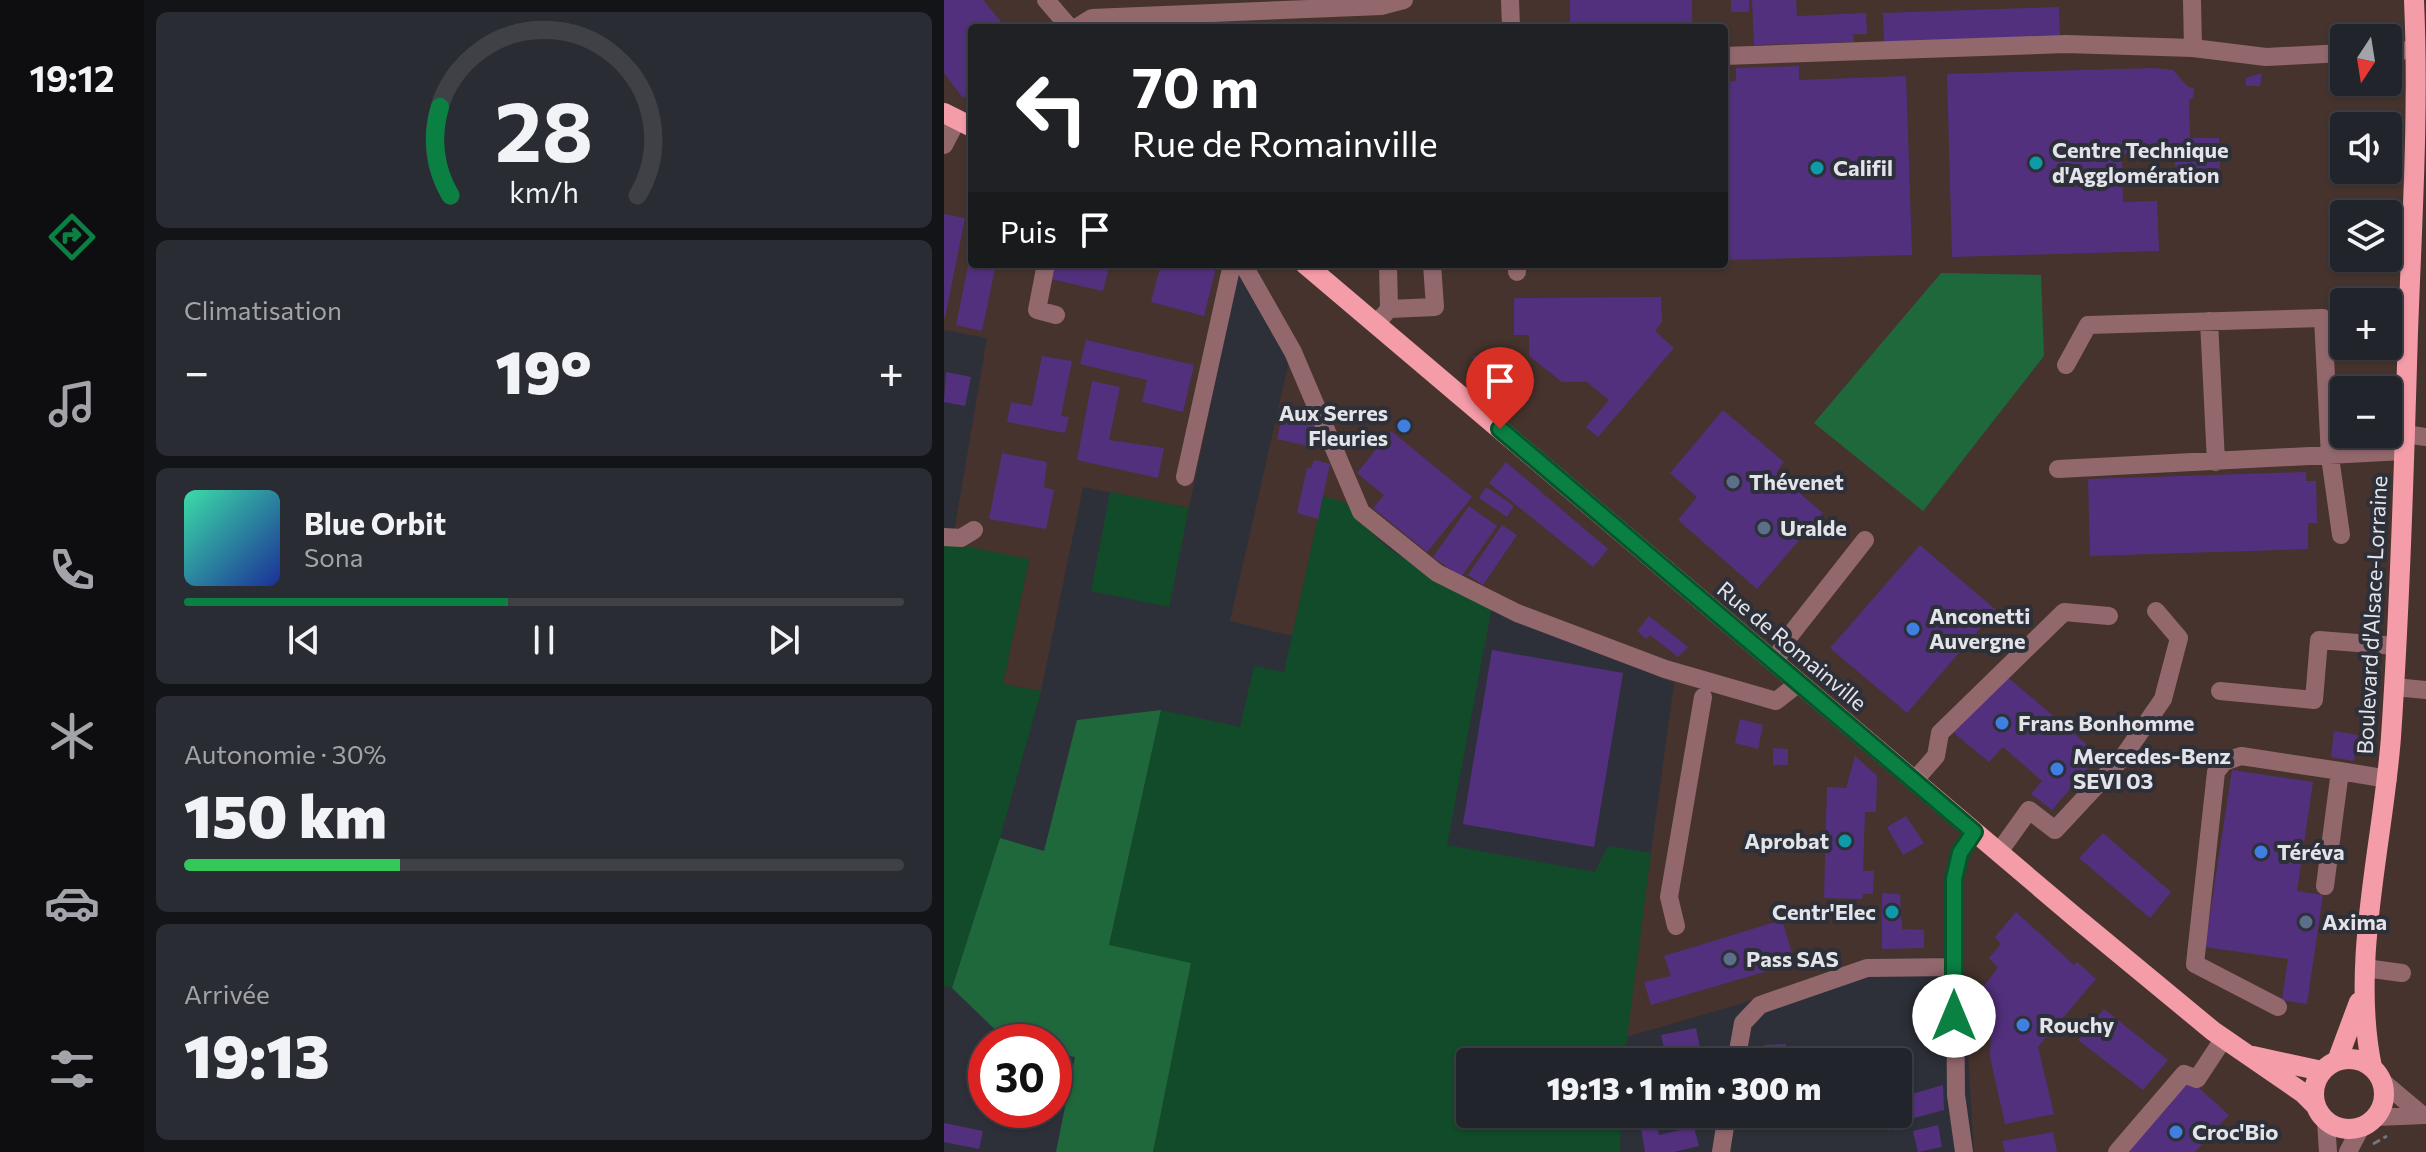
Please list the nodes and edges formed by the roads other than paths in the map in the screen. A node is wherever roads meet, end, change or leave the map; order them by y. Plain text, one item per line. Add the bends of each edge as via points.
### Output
1 (1046, 0) edge
2 (1404, 0) edge
3 (1510, 0) edge
4 (2192, 0) edge
5 (2414, 0) edge
6 (1240, 6) edge
7 (1069, 24) edge
8 (1081, 24) edge
9 (1511, 24) edge
10 (2193, 48) junction
11 (2402, 50) edge
12 (2416, 50) junction
13 (2330, 54) edge
14 (1728, 56) edge
15 (958, 120) edge
16 (944, 145) edge
17 (2419, 238) edge
18 (1045, 268) edge
19 (1231, 268) edge
20 (1245, 268) edge
21 (1311, 268) edge
22 (1388, 268) edge
23 (1432, 268) edge
24 (1056, 315) dead end
25 (1382, 316) junction
26 (2209, 321) junction
27 (2066, 365) dead end
28 (2426, 437) edge
29 (2404, 442) junction
30 (2330, 457) junction
31 (2216, 462) junction
32 (2058, 469) dead end
33 (1185, 477) dead end
34 (974, 530) dead end
35 (2341, 535) dead end
36 (944, 537) edge
37 (1865, 540) dead end
38 (2156, 611) dead end
39 (2109, 616) dead end
40 (2396, 646) junction
41 (1776, 663) junction
42 (1799, 683) junction
43 (2394, 687) junction
44 (2426, 690) edge
45 (2220, 691) dead end
46 (1703, 697) dead end
47 (2340, 771) junction
48 (2388, 779) junction
49 (1914, 781) junction
50 (1974, 832) junction
51 (1999, 852) junction
52 (2325, 886) dead end
53 (1676, 926) dead end
54 (1954, 967) junction
55 (2365, 968) junction
56 (2402, 973) dead end
57 (2363, 990) junction
58 (2278, 1007) dead end
59 (2224, 1038) junction
60 (1739, 1048) edge
61 (2253, 1056) junction
62 (2330, 1066) junction
63 (2377, 1075) junction
64 (2321, 1113) junction
65 (2424, 1115) edge
66 (2368, 1122) junction
67 (1725, 1128) edge
68 (1721, 1152) edge
69 (1964, 1152) edge
70 (2117, 1152) edge
71 (2328, 1152) edge
72 (2348, 1152) edge

1 - 7 street
2 - 6 street via 1381,6
3 - 9 street
4 - 10 street
5 - 12 main road, Boulevard d'Alsace-Lorraine
6 - 8 street via 1092,18
10 - 13 street via 2266,57
10 - 14 street via 2066,44
11 - 12 street
12 - 17 main road, Boulevard d'Alsace-Lorraine
15 - 16 street
17 - 29 main road, Boulevard d'Alsace-Lorraine
18 - 24 street via 1037,310
19 - 33 street
20 - 42 street via 1293,352 1361,512 1437,573 1517,613 1665,669 1776,701
21 - 25 main road, Rue de Romainville
22 - 25 street
23 - 25 street via 1435,307
25 - 41 main road, Rue de Romainville
26 - 27 street via 2088,325
26 - 30 street via 2323,318
26 - 31 street
28 - 29 street
29 - 30 street
29 - 40 main road, Boulevard d'Alsace-Lorraine
30 - 31 street
30 - 35 street
31 - 32 street
34 - 36 street via 961,538
37 - 41 street via 1784,643
38 - 51 street via 2179,638 2163,699 2123,757 2055,830 2029,810
39 - 49 street via 2064,612 1940,733 1936,756
40 - 43 main road, Boulevard d'Alsace-Lorraine
40 - 45 street via 2319,640 2314,700
41 - 42 main road, Rue de Romainville
42 - 49 main road, Rue de Romainville
43 - 44 street
43 - 48 main road, Boulevard d'Alsace-Lorraine
46 - 53 street via 1669,897
47 - 48 street
47 - 52 street
47 - 58 street via 2241,756 2224,762 2216,772 2195,964
48 - 55 main road, Boulevard d'Alsace-Lorraine
49 - 50 main road, Rue de Romainville
50 - 51 main road, Rue de Romainville
50 - 54 street via 1955,867
51 - 59 main road, Rue de Romainville
54 - 60 street via 1867,968 1760,1005 1743,1023
54 - 69 street via 1956,1095
55 - 56 street
55 - 57 main road, Boulevard d'Alsace-Lorraine
57 - 62 main road, Boulevard d'Alsace-Lorraine
57 - 63 main road, Boulevard d'Alsace-Lorraine via 2365,1034
59 - 61 main road, Rue de Romainville
59 - 70 street via 2197,1079 2184,1074
61 - 62 main road, Rue de Romainville
61 - 64 main road, Rue de Romainville
62 - 63 main road via 2356,1059
62 - 64 main road via 2314,1087
63 - 65 street
63 - 66 main road via 2384,1100
64 - 66 main road via 2343,1129
64 - 71 street
65 - 66 street
66 - 72 street
67 - 68 street

